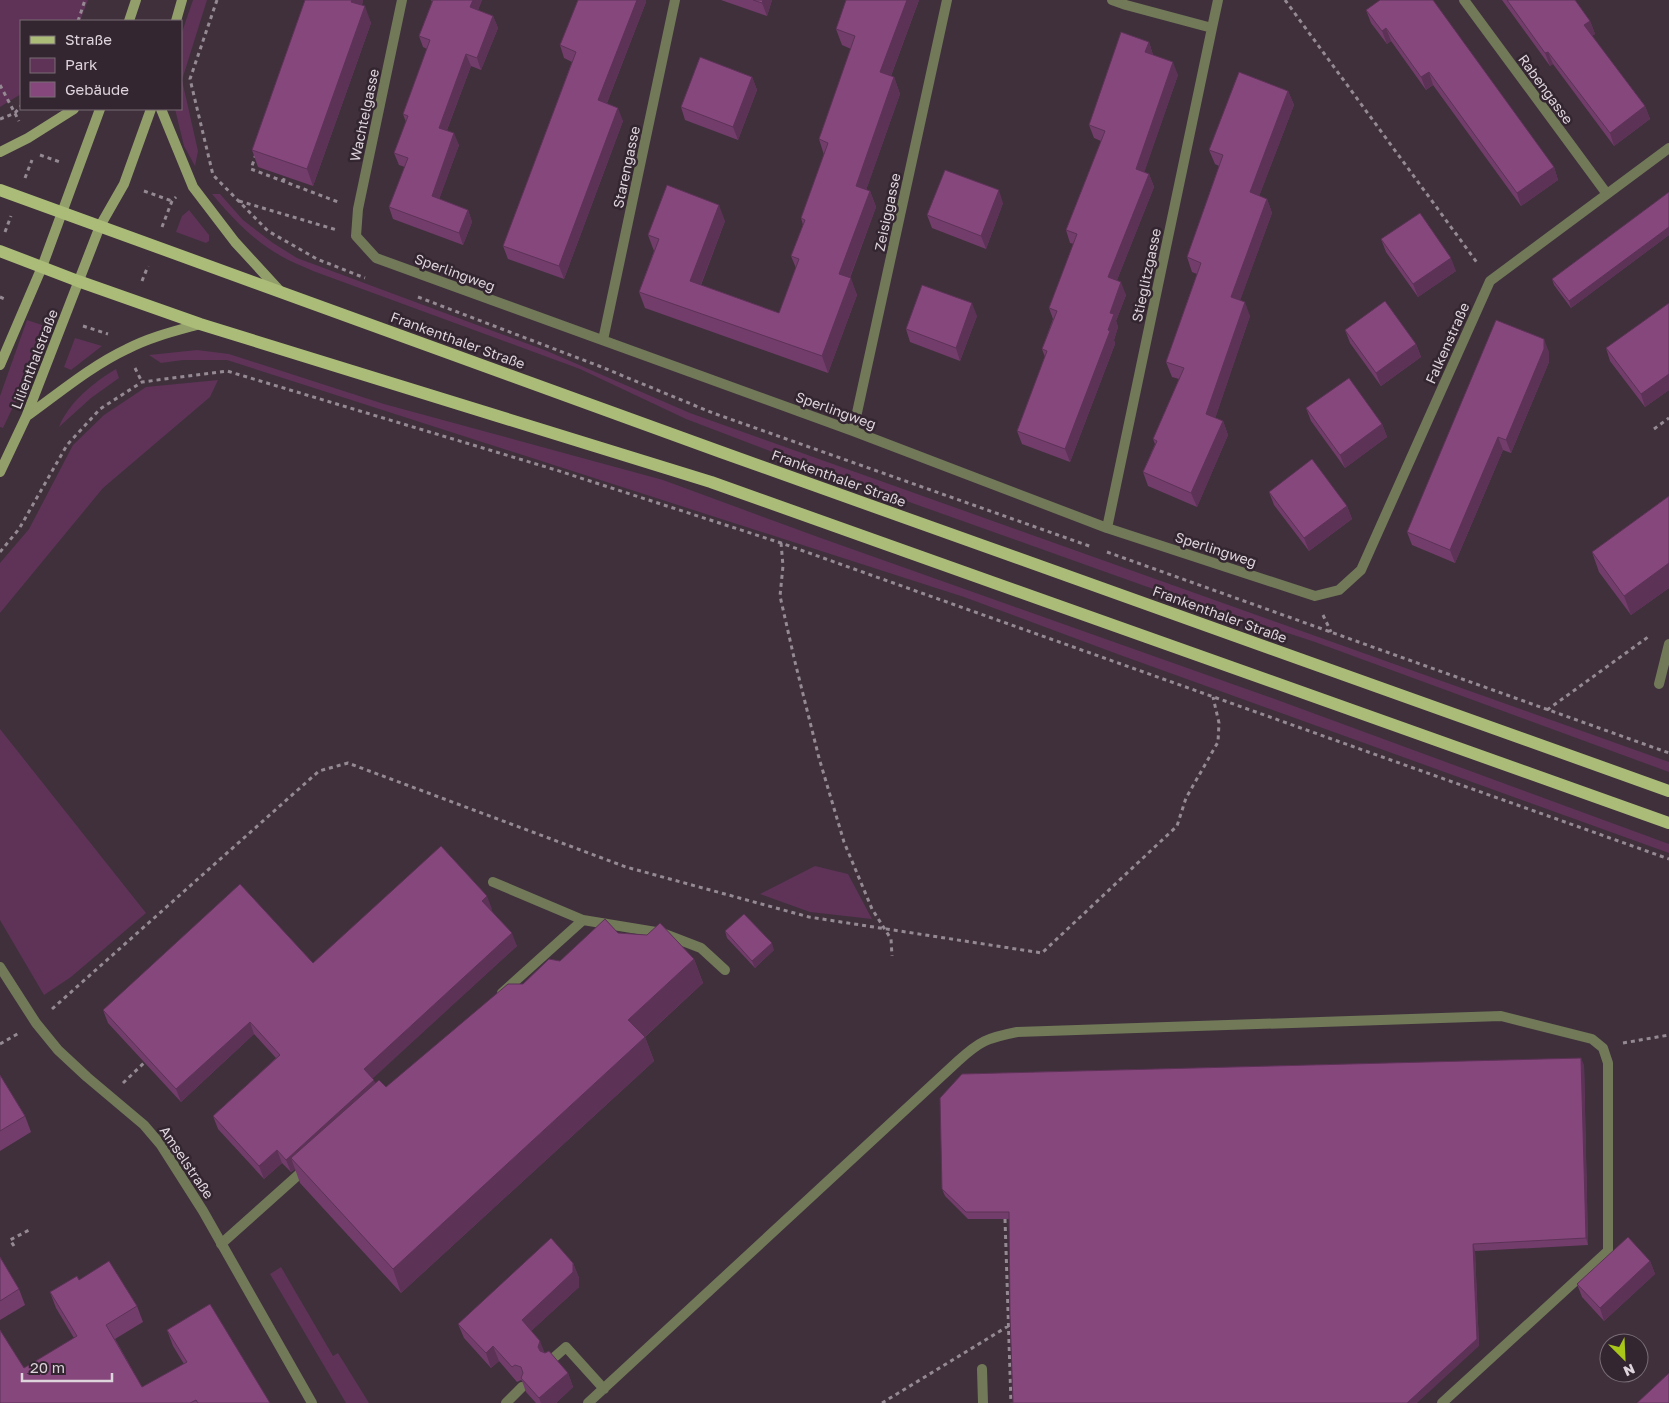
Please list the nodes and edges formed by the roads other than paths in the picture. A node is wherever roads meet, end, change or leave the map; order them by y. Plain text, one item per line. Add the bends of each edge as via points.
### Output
1 (136, 0) edge
2 (182, 0) edge
3 (402, 0) edge
4 (675, 0) edge
5 (947, 0) edge
6 (1112, 0) edge
7 (1218, 0) edge
8 (1464, 0) edge
9 (129, 20) edge
10 (176, 20) edge
11 (1212, 28) junction
12 (72, 110) edge
13 (100, 110) edge
14 (152, 110) edge
15 (160, 110) edge
16 (1669, 148) edge
17 (0, 152) edge
18 (0, 190) edge
19 (1607, 194) junction
20 (62, 213) junction
21 (100, 226) junction
22 (356, 236) joint
23 (0, 251) edge
24 (42, 266) junction
25 (78, 281) junction
26 (279, 290) junction
27 (200, 324) junction
28 (603, 340) junction
29 (1, 357) edge
30 (26, 417) junction
31 (853, 431) junction
32 (0, 472) edge
33 (1107, 528) junction
34 (1315, 596) joint
35 (1669, 644) edge
36 (1659, 684) dead end
37 (1669, 791) edge
38 (1669, 823) edge
39 (494, 882) dead end
40 (583, 920) junction
41 (0, 968) edge
42 (725, 970) dead end
43 (495, 999) edge
44 (310, 1164) edge
45 (222, 1244) junction
46 (550, 1361) edge
47 (982, 1369) dead end
48 (522, 1387) edge
49 (604, 1388) junction
50 (312, 1403) edge
51 (506, 1403) edge
52 (588, 1403) edge
53 (983, 1403) edge
54 (1442, 1403) edge

1 - 9 main road
2 - 10 main road
3 - 22 street, Wachtelgasse via 358,210
4 - 28 street, Starengasse
5 - 31 street, Zeisiggasse
6 - 11 street
7 - 11 street, Stieglitzgasse
8 - 19 street, Rabengasse
11 - 33 street, Stieglitzgasse
12 - 17 main road
13 - 20 main road, Lilienthalstraße
14 - 21 main road, Lilienthalstraße via 124,184
15 - 26 main road via 193,187 235,242
16 - 19 street, Falkenstraße
18 - 20 main road, Frankenthaler Straße
19 - 34 street, Falkenstraße via 1490,281 1361,570 1339,590
20 - 21 main road, Frankenthaler Straße
20 - 24 main road, Lilienthalstraße
21 - 25 main road, Lilienthalstraße
21 - 26 main road, Frankenthaler Straße
22 - 28 street, Sperlingweg via 376,258
23 - 24 main road
24 - 25 main road
24 - 29 main road, Lilienthalstraße
25 - 27 main road
25 - 30 main road, Lilienthalstraße
26 - 37 main road, Frankenthaler Straße
27 - 30 main road via 162,334 126,349
27 - 38 main road via 711,482
28 - 31 street, Sperlingweg
30 - 32 main road, Lilienthalstraße
31 - 33 street, Sperlingweg
33 - 34 street, Sperlingweg
35 - 36 street
39 - 40 street
40 - 42 street via 662,933 701,948
40 - 43 street
41 - 45 street, Amselstraße via 58,1050 144,1125 161,1145
44 - 45 street
45 - 50 street, Amselstraße
46 - 49 street via 566,1347
47 - 53 street
48 - 51 street
49 - 52 street
49 - 54 street via 974,1046 992,1037 1017,1032 1501,1016 1592,1039 1605,1052 1608,1073 1608,1251

